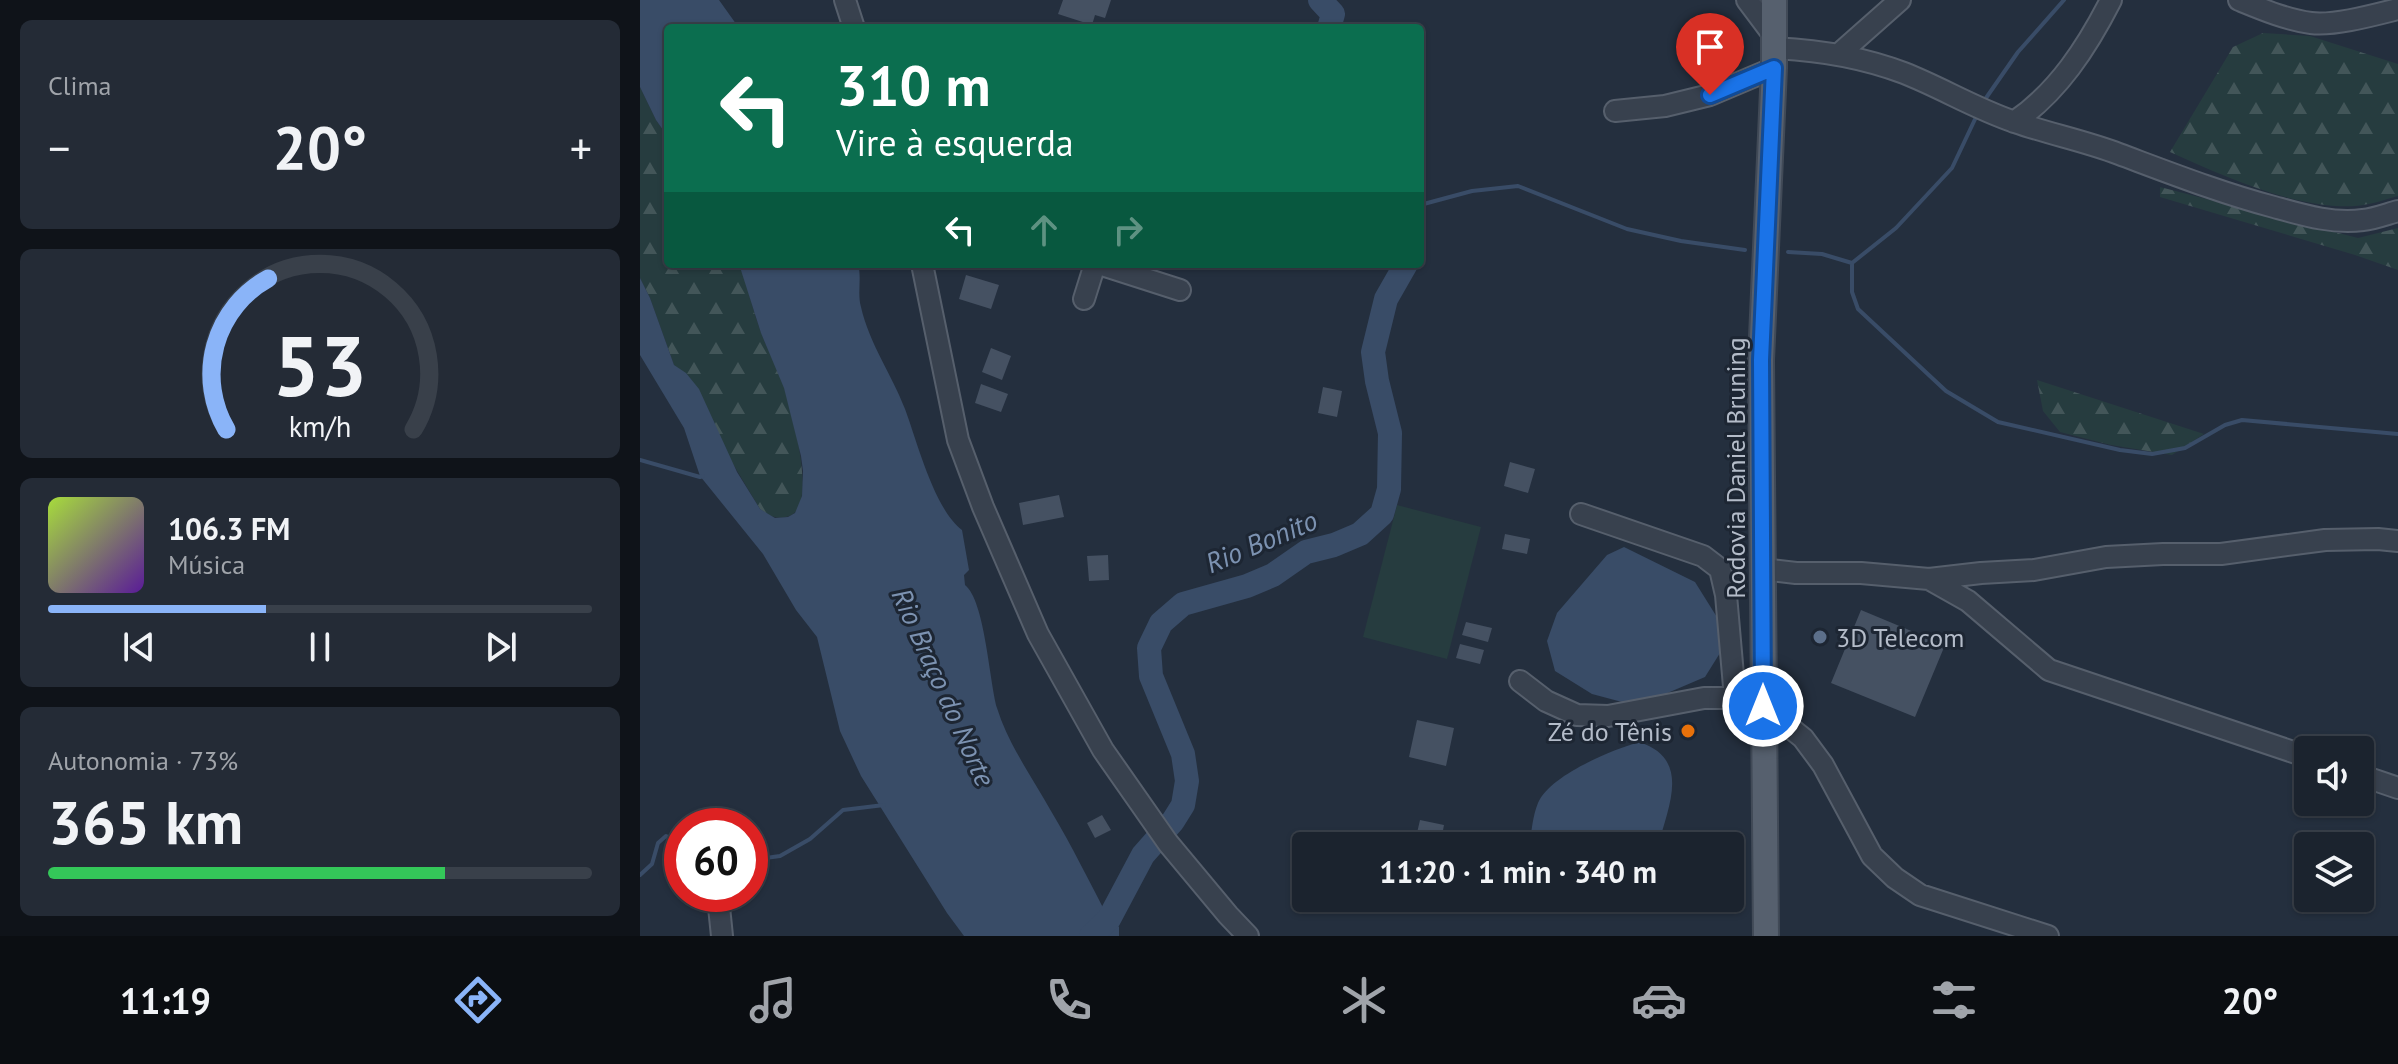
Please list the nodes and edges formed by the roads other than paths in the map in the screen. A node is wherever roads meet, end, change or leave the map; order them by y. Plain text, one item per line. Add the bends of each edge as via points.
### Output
1 (845, 0) edge
2 (1747, 0) edge
3 (1774, 0) edge
4 (1900, 0) edge
5 (2111, 0) edge
6 (2239, 0) edge
7 (2398, 9) edge
8 (853, 24) edge
9 (1774, 51) junction
10 (1839, 54) junction
11 (1615, 111) dead end
12 (2014, 122) junction
13 (2398, 211) edge
14 (923, 268) edge
15 (1096, 268) edge
16 (1110, 268) edge
17 (1180, 290) dead end
18 (1084, 299) dead end
19 (1581, 514) dead end
20 (2398, 541) edge
21 (1762, 569) junction
22 (1929, 579) junction
23 (1520, 681) dead end
24 (1735, 698) junction
25 (1763, 706) junction
26 (2294, 752) edge
27 (2374, 780) edge
28 (2398, 788) edge
29 (720, 912) edge
30 (722, 936) edge
31 (1248, 936) edge
32 (1766, 936) edge
33 (2048, 936) edge

1 - 8 street
2 - 9 street
3 - 9 main road, Rodovia Daniel Bruning
4 - 10 street
5 - 12 street via 2068,70
6 - 7 street via 2313,23
9 - 10 street
9 - 11 street via 1710,95
9 - 21 main road, Rodovia Daniel Bruning via 1761,360
10 - 12 street via 1904,73
12 - 13 street via 2307,216 2364,220
14 - 31 street via 958,440 1038,634 1103,750 1168,843
15 - 18 street
16 - 17 street
19 - 24 street via 1703,556 1720,569
20 - 22 street via 2325,540 2221,554 2106,557 2034,570
21 - 22 street
21 - 25 main road, Rodovia Daniel Bruning
22 - 26 street via 1968,601 2049,670
23 - 24 street via 1577,715 1608,716 1704,698
24 - 25 street
25 - 32 main road, Rodovia Daniel Bruning
25 - 33 street via 1803,738 1872,856 1895,878 1920,895
27 - 28 street
29 - 30 street

